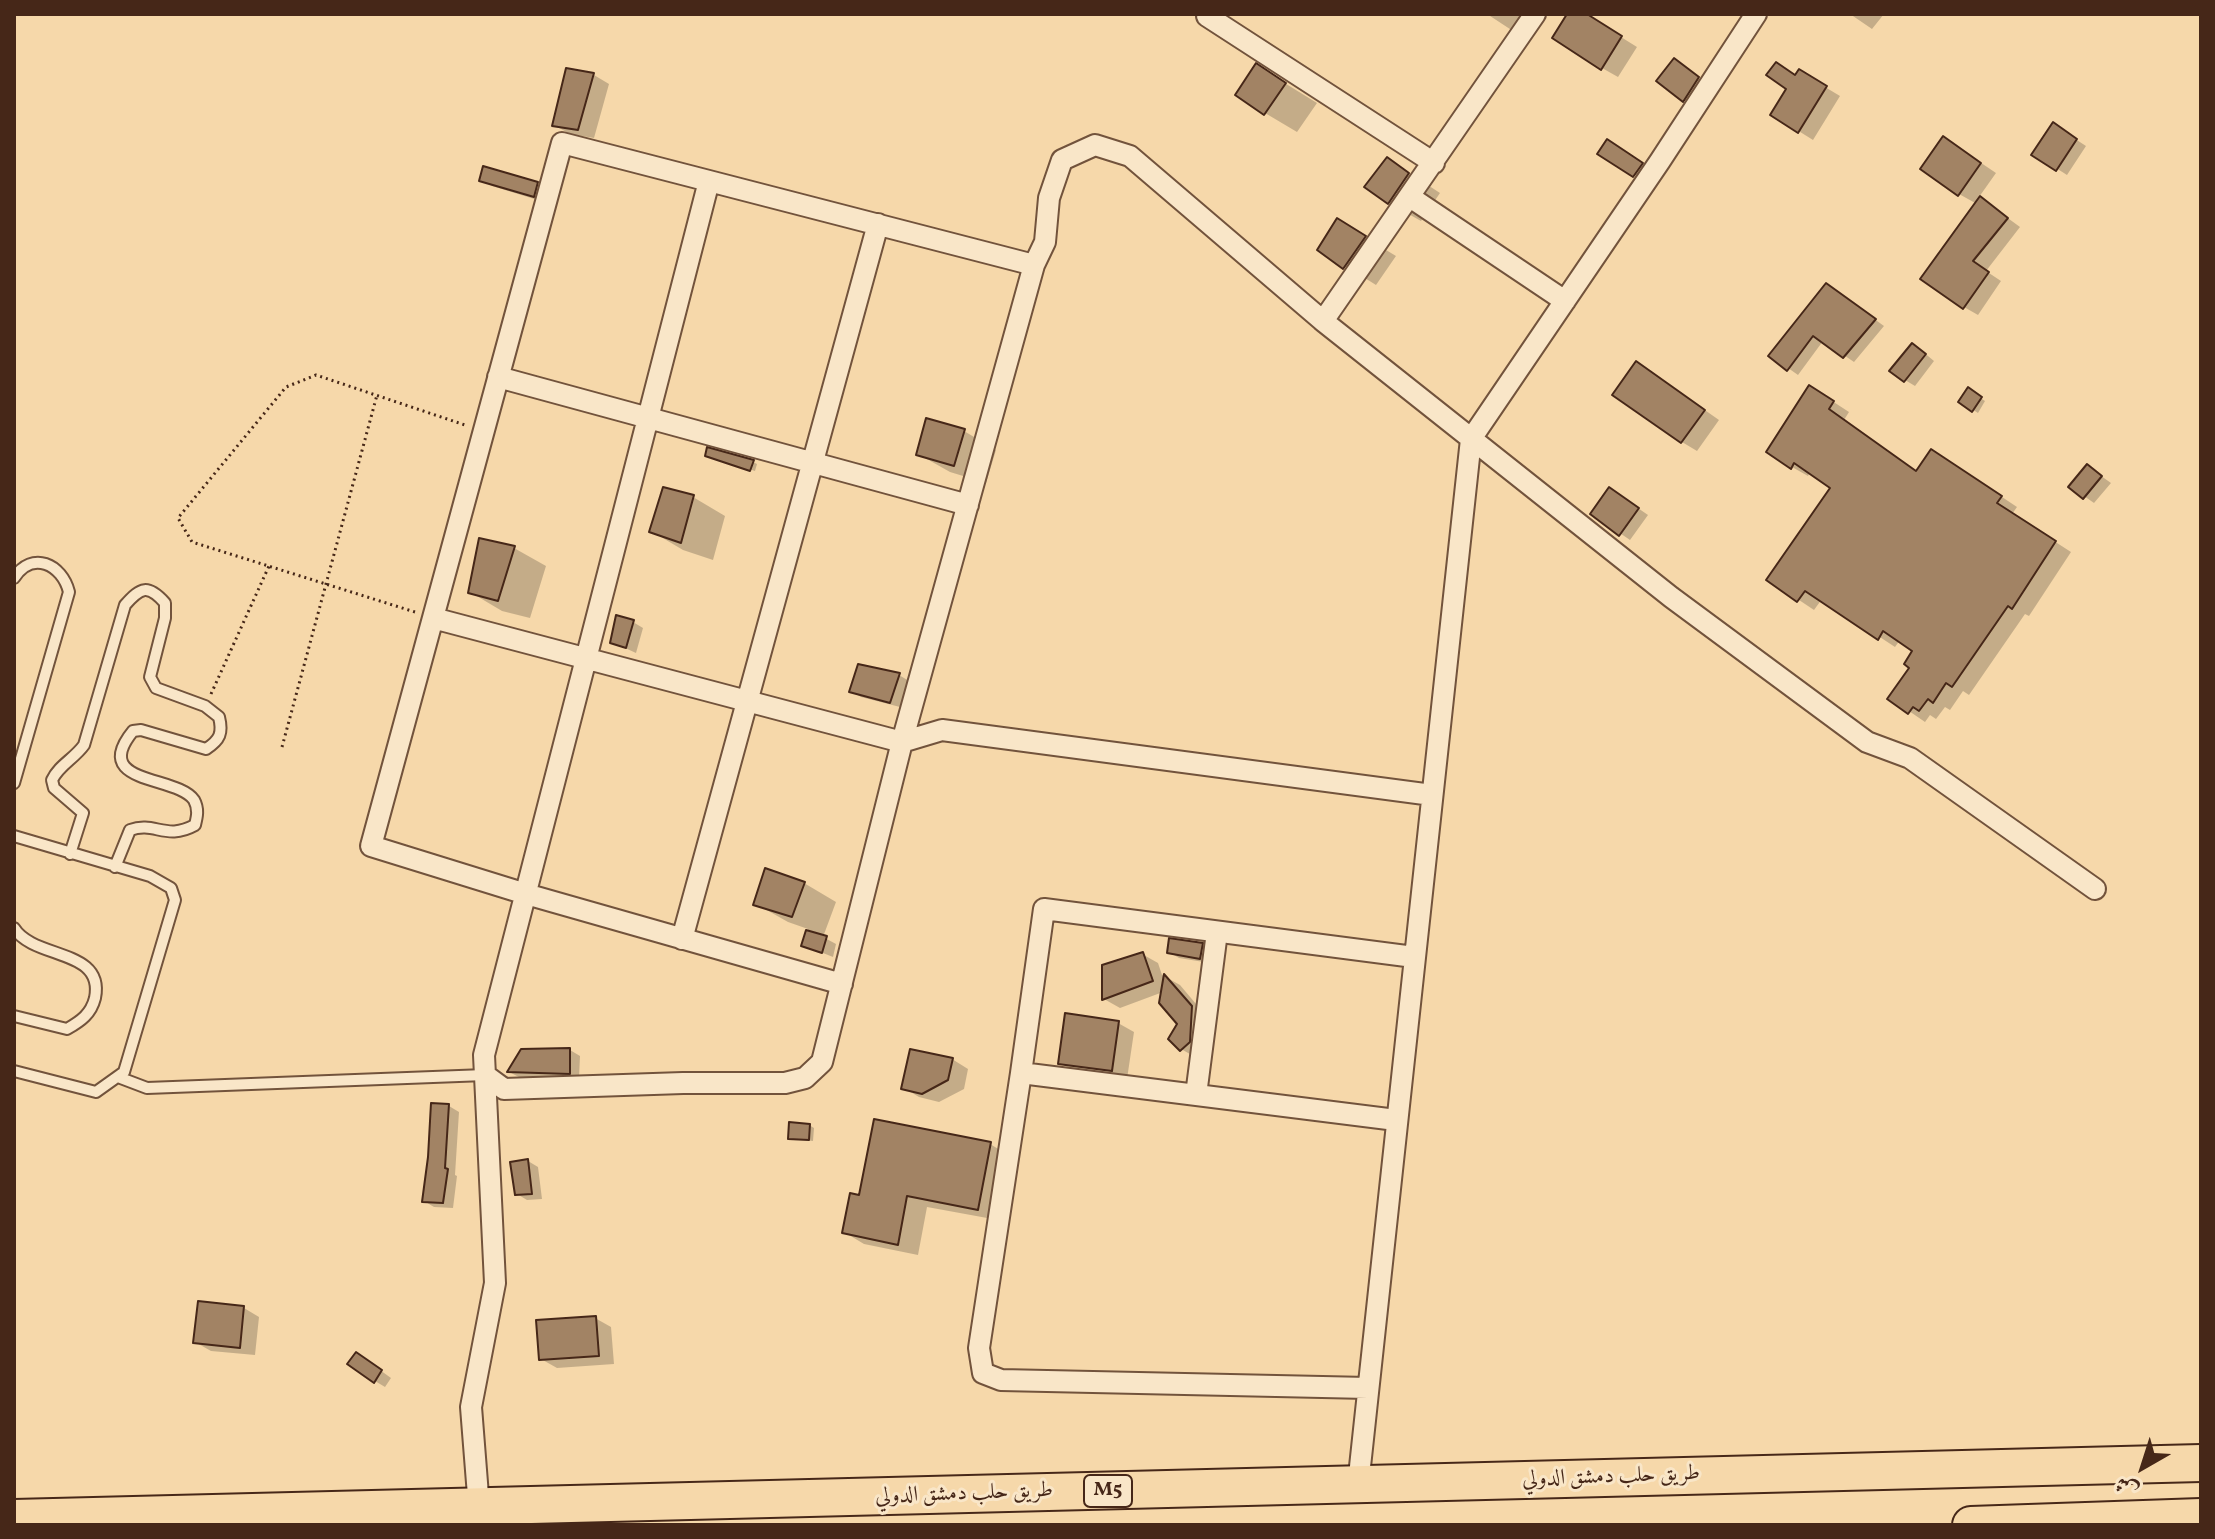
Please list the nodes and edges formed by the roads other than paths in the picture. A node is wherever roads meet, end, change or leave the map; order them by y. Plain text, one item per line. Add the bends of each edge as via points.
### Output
1 (1535, 14) edge
2 (1756, 14) edge
3 (1207, 16) edge
4 (1434, 163) junction
5 (709, 181) junction
6 (1410, 197) junction
7 (878, 224) junction
8 (1034, 265) junction
9 (1565, 301) junction
10 (1323, 321) junction
11 (498, 377) junction
12 (648, 418) junction
13 (1471, 439) junction
14 (813, 463) junction
15 (968, 505) junction
16 (14, 578) edge
17 (433, 618) junction
18 (586, 659) junction
19 (747, 702) junction
20 (902, 742) junction
21 (14, 783) edge
22 (1432, 795) junction
23 (14, 836) edge
24 (70, 854) junction
25 (115, 867) junction
26 (2095, 889) dead end
27 (526, 894) junction
28 (14, 928) edge
29 (1217, 932) junction
30 (682, 939) junction
31 (1414, 957) junction
32 (842, 984) junction
33 (14, 1016) edge
34 (14, 1071) edge
35 (1021, 1073) junction
36 (485, 1075) junction
37 (118, 1077) junction
38 (1196, 1095) junction
39 (1396, 1120) junction
40 (1368, 1388) junction
41 (2201, 1463) edge
42 (1358, 1485) junction
43 (479, 1508) junction
44 (2201, 1517) edge
45 (14, 1518) edge
46 (1971, 1525) edge

1 - 4 street
2 - 9 street
3 - 4 street
4 - 6 street
5 - 7 street
5 - 11 street via 562,143
5 - 12 street
6 - 9 street
6 - 10 street
7 - 8 street
7 - 14 street
8 - 10 street via 1045,242 1049,198 1062,160 1095,145 1130,156
8 - 15 street
9 - 13 street
10 - 13 street
11 - 12 street
11 - 17 street
12 - 14 street
12 - 18 street
13 - 22 street
13 - 26 street via 1867,742 1910,758
14 - 15 street
14 - 19 street
15 - 20 street
16 - 21 lane via 26,565 46,565 58,570 69,592
17 - 18 street
17 - 27 street via 371,846
18 - 19 street
18 - 27 street
19 - 20 street
19 - 30 street
20 - 22 street via 942,730
20 - 32 street
22 - 31 street
23 - 24 lane
24 - 25 lane
24 - 25 lane via 83,813 54,788 52,780 84,745 125,605 145,589 165,603 150,677 156,688 205,706 219,717 222,730 218,741 206,749 141,730 123,743 125,767 181,791 193,799 198,813 195,825 184,831 141,826 130,830
25 - 37 lane via 163,882 175,900 130,1056
27 - 30 street
27 - 36 street via 484,1055
28 - 33 lane via 35,947 81,963 93,973 97,989 93,1008 67,1029
29 - 31 street
29 - 35 street via 1044,909
29 - 38 street
30 - 32 street
31 - 39 street
32 - 36 street via 822,1062 795,1081 504,1089
34 - 37 lane via 96,1092
35 - 38 street
35 - 40 street via 979,1348 983,1373 1001,1380
36 - 37 lane via 147,1088
36 - 43 street via 495,1283 471,1407
38 - 39 street
39 - 40 street
40 - 42 street
41 - 42 highway, طريق حلب دمشق الدولي / M5
42 - 43 highway, طريق حلب دمشق الدولي / M5
43 - 45 highway, طريق حلب دمشق الدولي / M5
44 - 46 highway

